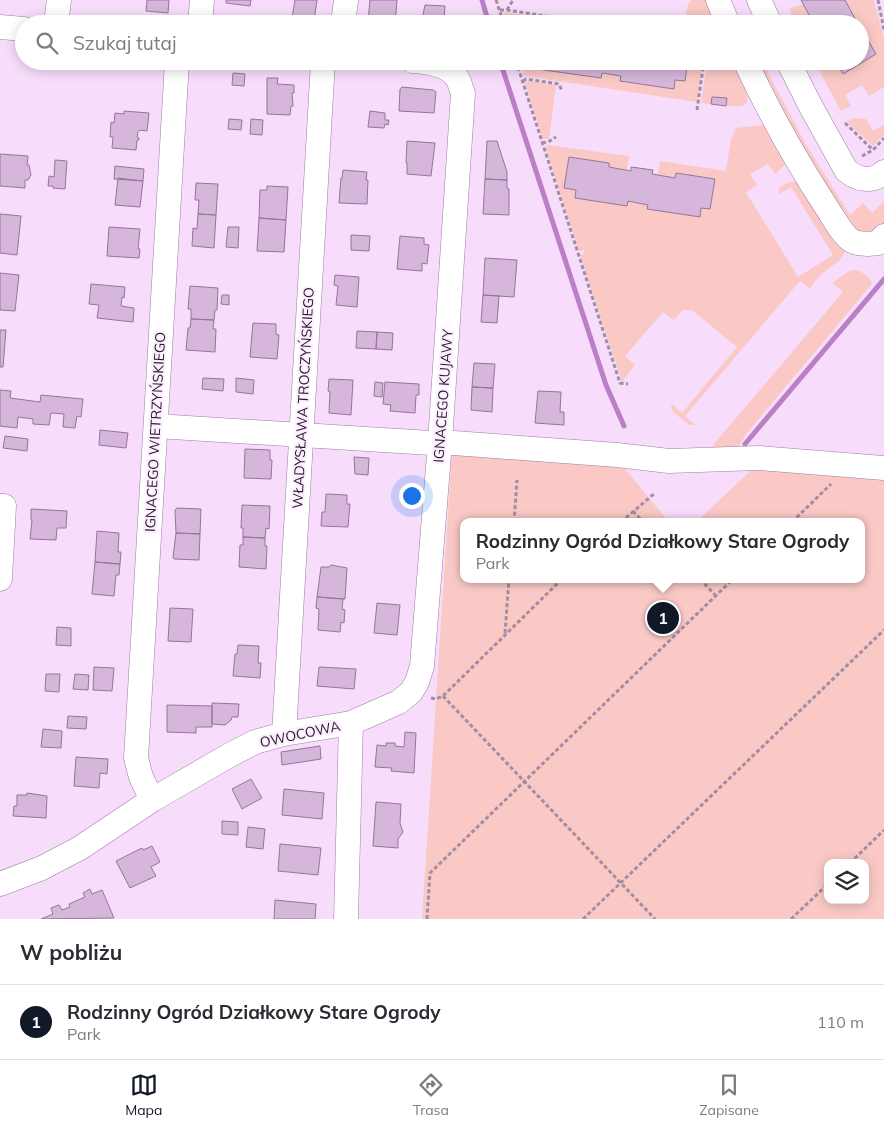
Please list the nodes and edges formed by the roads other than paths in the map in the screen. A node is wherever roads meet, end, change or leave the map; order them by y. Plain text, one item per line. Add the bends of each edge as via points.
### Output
1 (59, 0) edge
2 (202, 0) edge
3 (346, 0) edge
4 (718, 0) edge
5 (759, 0) edge
6 (57, 15) edge
7 (201, 15) edge
8 (344, 15) edge
9 (724, 15) edge
10 (766, 15) edge
11 (0, 27) edge
12 (15, 28) edge
13 (176, 70) edge
14 (322, 70) edge
15 (447, 70) edge
16 (749, 70) edge
17 (792, 70) edge
18 (884, 172) edge
19 (884, 236) edge
20 (156, 426) junction
21 (301, 435) junction
22 (440, 442) junction
23 (884, 468) edge
24 (0, 506) edge
25 (0, 579) edge
26 (351, 723) junction
27 (284, 734) junction
28 (152, 800) junction
29 (0, 884) edge
30 (346, 919) edge

1 - 6 street
2 - 7 street
3 - 8 street
4 - 9 street
5 - 10 street
11 - 12 street
13 - 20 street, IGNACEGO WIETRZYŃSKIEGO
14 - 21 street, WŁADYSŁAWA TROCZYŃSKIEGO
15 - 22 street, IGNACEGO KUJAWY via 456,77 463,93
16 - 19 street via 801,168 838,226 850,240 862,244 878,243
17 - 18 street via 846,170 864,179 878,177
20 - 21 street
20 - 28 street, IGNACEGO WIETRZYŃSKIEGO via 136,758
21 - 22 street
21 - 27 street, WŁADYSŁAWA TROCZYŃSKIEGO
22 - 23 street via 669,461 759,458
22 - 26 street, IGNACEGO KUJAWY via 422,666 417,682 399,702
24 - 25 street via 4,506
26 - 27 street, OWOCOWA
26 - 30 street, OWOCOWA
27 - 28 street, OWOCOWA via 255,742
28 - 29 street, OWOCOWA via 80,848 42,868

